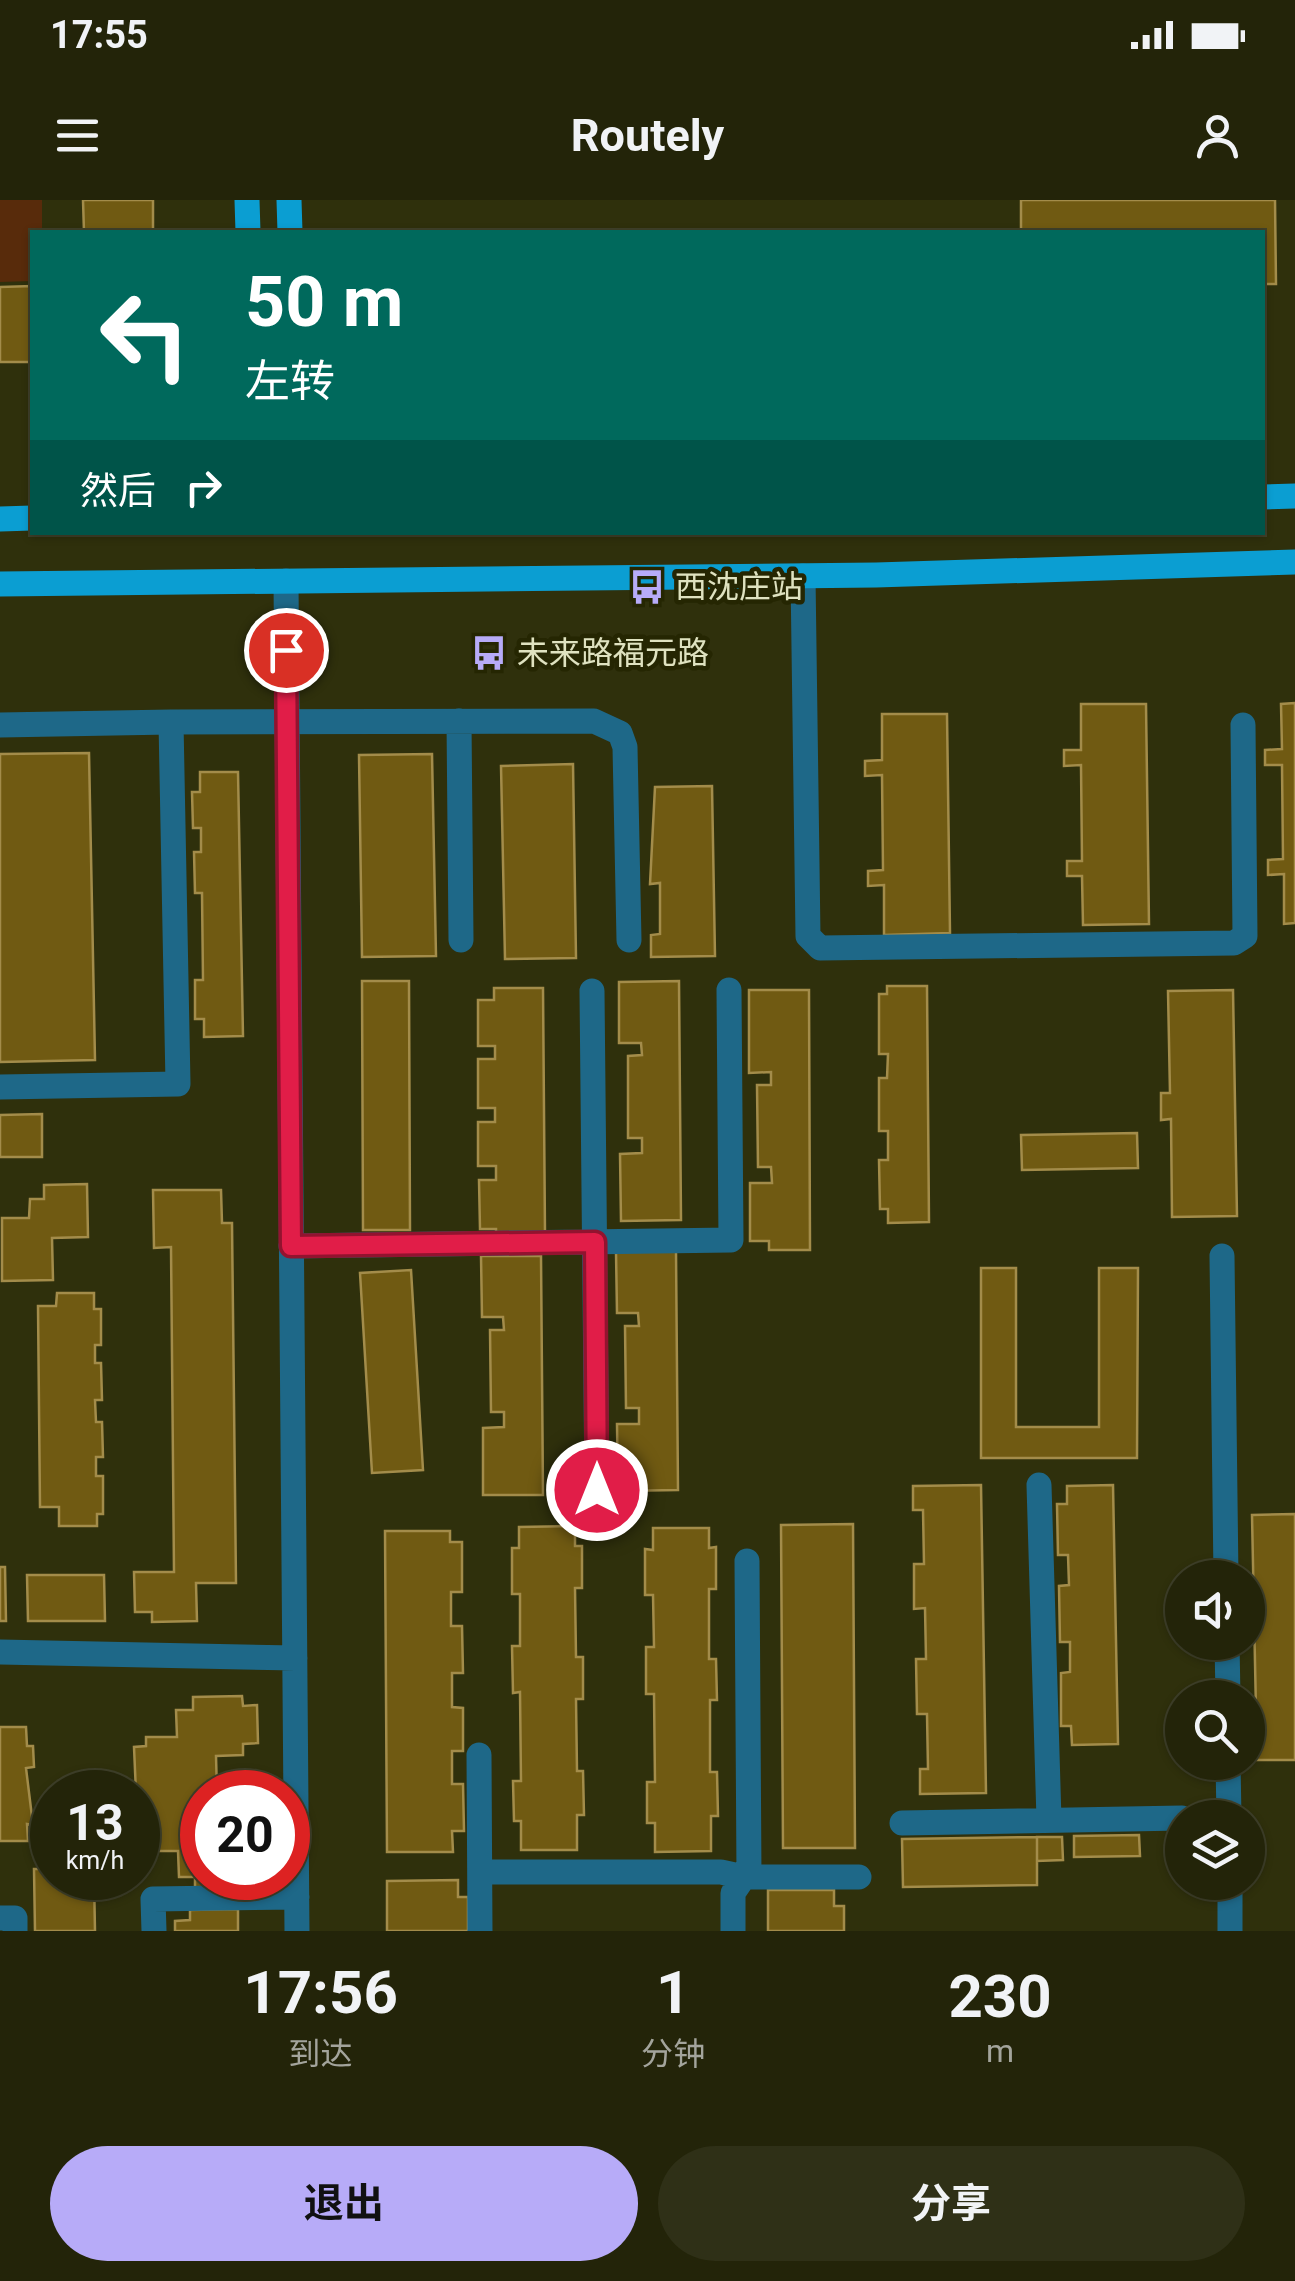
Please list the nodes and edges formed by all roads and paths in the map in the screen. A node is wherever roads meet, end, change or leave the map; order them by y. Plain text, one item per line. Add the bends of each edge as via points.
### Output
1 (247, 200) edge
2 (289, 200) edge
3 (248, 230) edge
4 (290, 230) edge
5 (1295, 496) edge
6 (1265, 498) edge
7 (30, 518) edge
8 (0, 519) edge
9 (1295, 562) edge
10 (802, 576) junction
11 (286, 581) junction
12 (0, 584) edge
13 (286, 720) junction
14 (459, 721) junction
15 (171, 722) junction
16 (0, 725) edge
17 (1243, 725) dead end
18 (461, 940) dead end
19 (628, 940) dead end
20 (729, 990) dead end
21 (592, 991) dead end
22 (0, 1087) edge
23 (595, 1242) junction
24 (291, 1246) junction
25 (1222, 1256) dead end
26 (1039, 1484) dead end
27 (597, 1490) dead end
28 (747, 1560) dead end
29 (1226, 1560) edge
30 (0, 1652) edge
31 (295, 1658) junction
32 (479, 1755) dead end
33 (296, 1770) edge
34 (1165, 1818) edge
35 (1049, 1820) junction
36 (902, 1823) dead end
37 (480, 1872) junction
38 (860, 1877) dead end
39 (746, 1878) junction
40 (180, 1899) edge
41 (297, 1900) edge
42 (1230, 1900) edge
43 (0, 1918) edge
44 (15, 1931) edge
45 (154, 1931) edge
46 (297, 1931) edge
47 (480, 1931) edge
48 (734, 1931) edge
49 (1230, 1931) edge

1 - 3 main road
2 - 4 main road
5 - 6 main road
7 - 8 main road
9 - 10 main road
10 - 11 main road
10 - 17 street via 808,936 820,948 1234,942 1245,936
11 - 12 main road
11 - 13 street
13 - 14 street
13 - 15 street
13 - 24 street
14 - 18 street
14 - 19 street via 594,721 620,732
15 - 16 street
15 - 22 street via 178,1084
20 - 23 street via 732,1240
21 - 23 street
23 - 24 street
23 - 27 street
24 - 31 street
25 - 29 street
26 - 35 street
28 - 39 street
30 - 31 street
31 - 33 street
32 - 37 street
34 - 35 street
35 - 36 street
37 - 39 street via 722,1872
37 - 47 street
38 - 39 street
39 - 48 street via 733,1893
40 - 45 street via 153,1899
41 - 46 street
42 - 49 street
43 - 44 street via 15,1918

